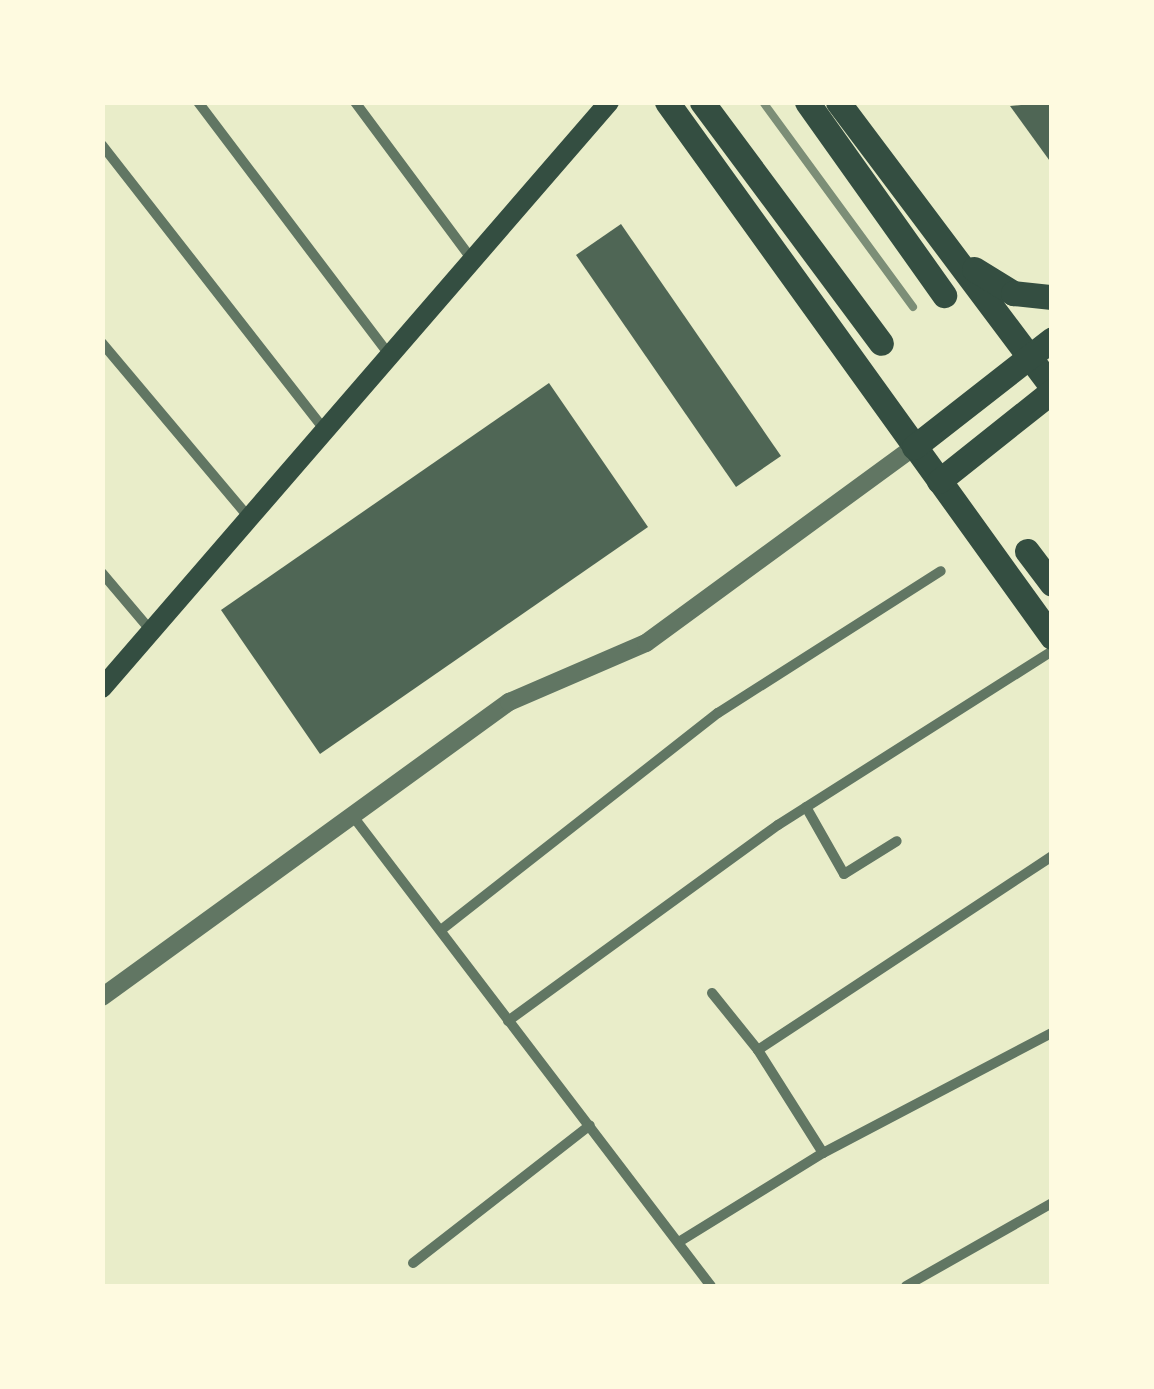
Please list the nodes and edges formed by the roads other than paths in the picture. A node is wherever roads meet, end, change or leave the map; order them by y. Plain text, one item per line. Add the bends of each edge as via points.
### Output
1 (198, 102) edge
2 (354, 102) edge
3 (609, 102) edge
4 (667, 102) edge
5 (702, 102) edge
6 (808, 102) edge
7 (838, 102) edge
8 (102, 145) edge
9 (936, 230) junction
10 (474, 262) junction
11 (944, 294) dead end
12 (1052, 297) edge
13 (1052, 338) edge
14 (102, 343) edge
15 (881, 343) dead end
16 (1028, 355) junction
17 (392, 360) junction
18 (1052, 389) edge
19 (328, 435) junction
20 (914, 447) junction
21 (939, 482) junction
22 (252, 521) junction
23 (1027, 551) dead end
24 (941, 571) dead end
25 (102, 573) edge
26 (1052, 584) edge
27 (153, 633) junction
28 (1052, 638) edge
29 (1052, 651) edge
30 (102, 688) edge
31 (806, 808) junction
32 (352, 815) junction
33 (896, 840) dead end
34 (1052, 856) edge
35 (441, 930) junction
36 (712, 993) dead end
37 (102, 997) edge
38 (508, 1021) junction
39 (1052, 1033) edge
40 (758, 1050) junction
41 (590, 1125) junction
42 (823, 1153) junction
43 (1052, 1204) edge
44 (682, 1240) junction
45 (413, 1263) dead end
46 (712, 1286) edge
47 (906, 1286) edge

1 - 17 street
2 - 10 street
3 - 10 main road
4 - 20 highway
5 - 15 highway
6 - 11 highway
7 - 9 highway
8 - 19 street
9 - 12 highway via 989,283
9 - 16 highway
10 - 17 main road
13 - 16 highway
14 - 22 street
16 - 18 highway
16 - 20 highway
17 - 19 main road
18 - 21 highway
19 - 22 main road
20 - 21 highway
20 - 32 street via 646,643 510,702
21 - 28 highway
22 - 27 main road
23 - 26 highway
24 - 35 street via 718,714
25 - 27 street
27 - 30 main road
29 - 31 street
31 - 33 street via 844,874
31 - 38 street
32 - 35 street
32 - 37 street
34 - 40 street
35 - 38 street
36 - 40 street
38 - 41 street
39 - 42 street
40 - 42 street
41 - 44 street
41 - 45 street
42 - 44 street
43 - 47 street
44 - 46 street

